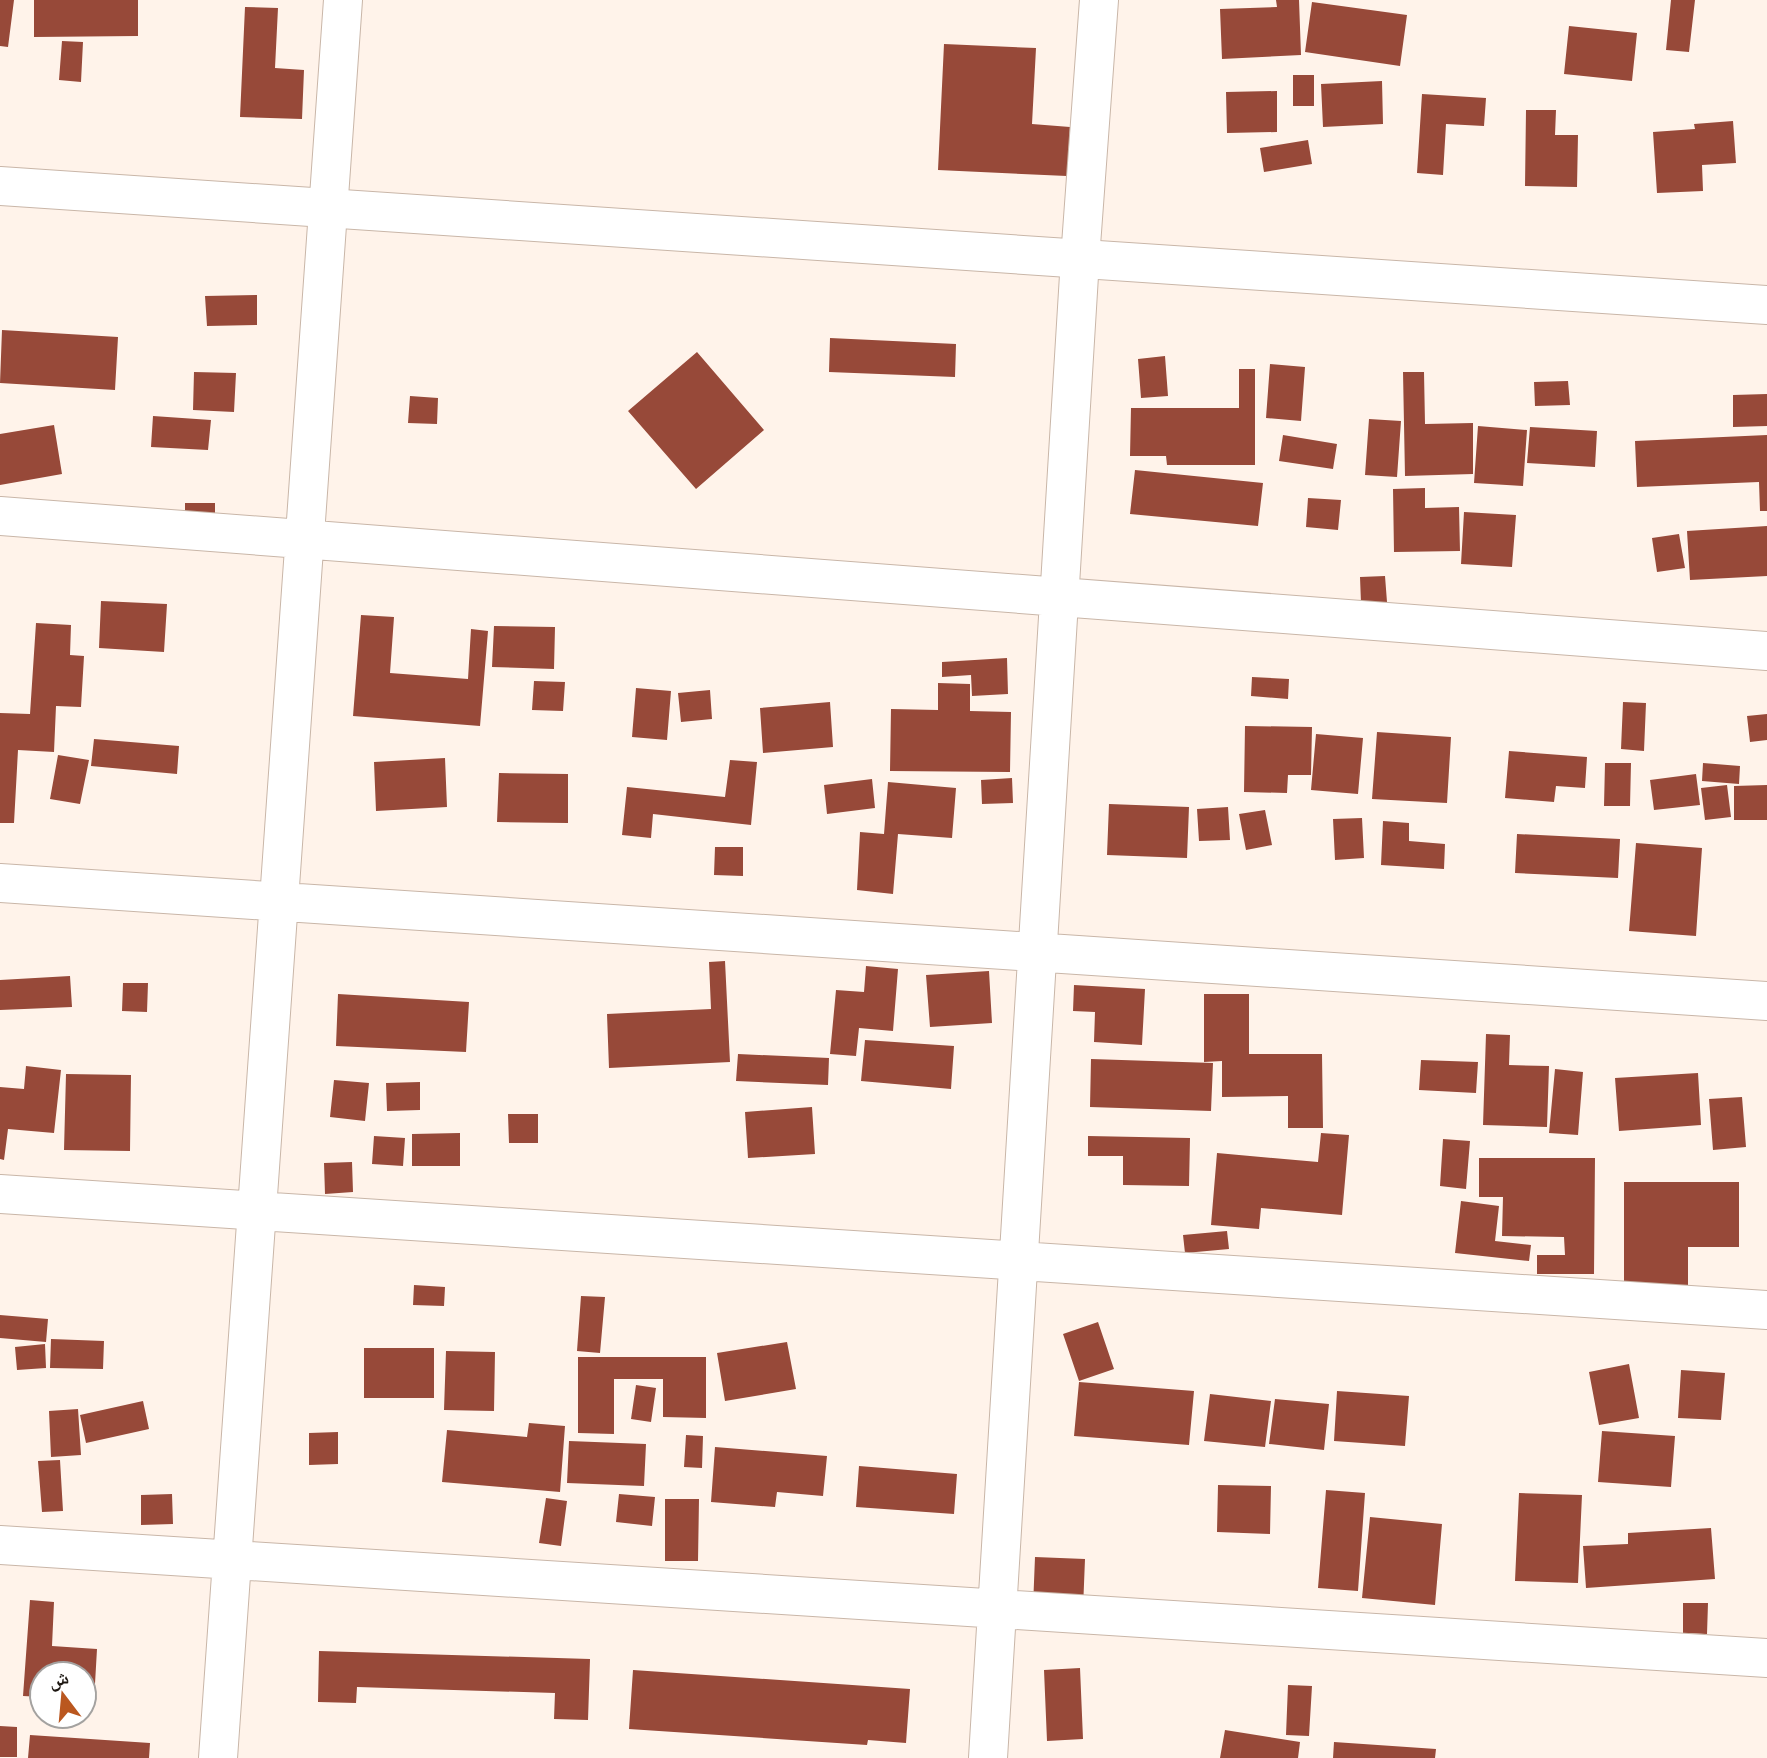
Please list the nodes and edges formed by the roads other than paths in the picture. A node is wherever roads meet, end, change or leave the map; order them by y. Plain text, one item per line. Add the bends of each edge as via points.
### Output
1 (343, 0) edge
2 (1099, 0) edge
3 (0, 186) edge
4 (329, 208) junction
5 (1080, 259) junction
6 (1767, 305) edge
7 (0, 516) edge
8 (306, 539) junction
9 (1059, 597) junction
10 (1767, 652) edge
11 (0, 883) edge
12 (280, 902) junction
13 (1038, 952) junction
14 (1767, 1001) edge
15 (0, 1194) edge
16 (257, 1211) junction
17 (1018, 1261) junction
18 (1767, 1310) edge
19 (0, 1545) edge
20 (232, 1560) junction
21 (997, 1609) junction
22 (1767, 1658) edge
23 (218, 1758) edge
24 (988, 1758) edge

1 - 4 street
2 - 5 street
3 - 4 street
4 - 5 street
4 - 8 street
5 - 6 street
5 - 9 street
7 - 8 street
8 - 9 street
8 - 12 street
9 - 10 street
9 - 13 street
11 - 12 street
12 - 13 street
12 - 16 street
13 - 14 street
13 - 17 street
15 - 16 street
16 - 17 street
16 - 20 street
17 - 18 street
17 - 21 street
19 - 20 street
20 - 21 street
20 - 23 street
21 - 22 street
21 - 24 street

